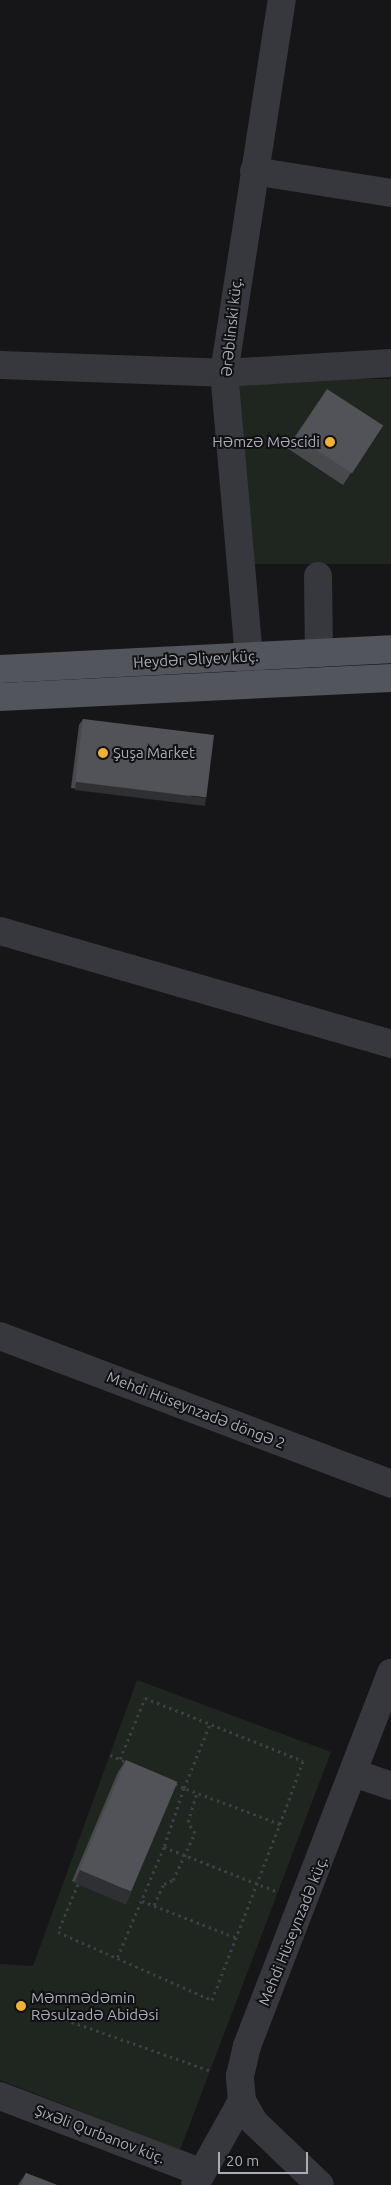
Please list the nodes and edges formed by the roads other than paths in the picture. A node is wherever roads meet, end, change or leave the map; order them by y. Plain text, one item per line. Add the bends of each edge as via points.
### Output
1 (282, 0) edge
2 (254, 171) junction
3 (391, 193) edge
4 (391, 363) edge
5 (0, 365) edge
6 (224, 373) junction
7 (318, 576) dead end
8 (391, 649) edge
9 (319, 653) junction
10 (250, 657) junction
11 (0, 669) edge
12 (391, 678) edge
13 (251, 686) junction
14 (0, 697) edge
15 (0, 931) edge
16 (391, 1044) edge
17 (0, 1336) edge
18 (391, 1484) edge
19 (391, 1673) edge
20 (354, 1774) junction
21 (391, 1786) edge
22 (0, 2096) edge
23 (242, 2101) junction
24 (197, 2178) edge
25 (320, 2185) edge

1 - 2 street, Ərəblinski küç.
2 - 3 street
2 - 6 street, Ərəblinski küç.
4 - 6 street
5 - 6 street
6 - 10 street, Ərəblinski küç.
7 - 9 street
8 - 9 main road, Heydər Əliyev küç.
9 - 10 main road, Heydər Əliyev küç.
10 - 11 main road, Heydər Əliyev küç.
10 - 13 street, Ərəblinski küç.
12 - 13 main road, Heydər Əliyev küç.
13 - 14 main road, Heydər Əliyev küç.
15 - 16 street
17 - 18 street, Mehdi Hüseynzadə döngə 2
19 - 20 street, Mehdi Hüseynzadə küç.
20 - 21 street
20 - 23 street, Mehdi Hüseynzadə küç. via 247,2046 240,2076
22 - 24 street, Şıxəli Qurbanov küç.
23 - 24 street
23 - 25 street via 254,2122

